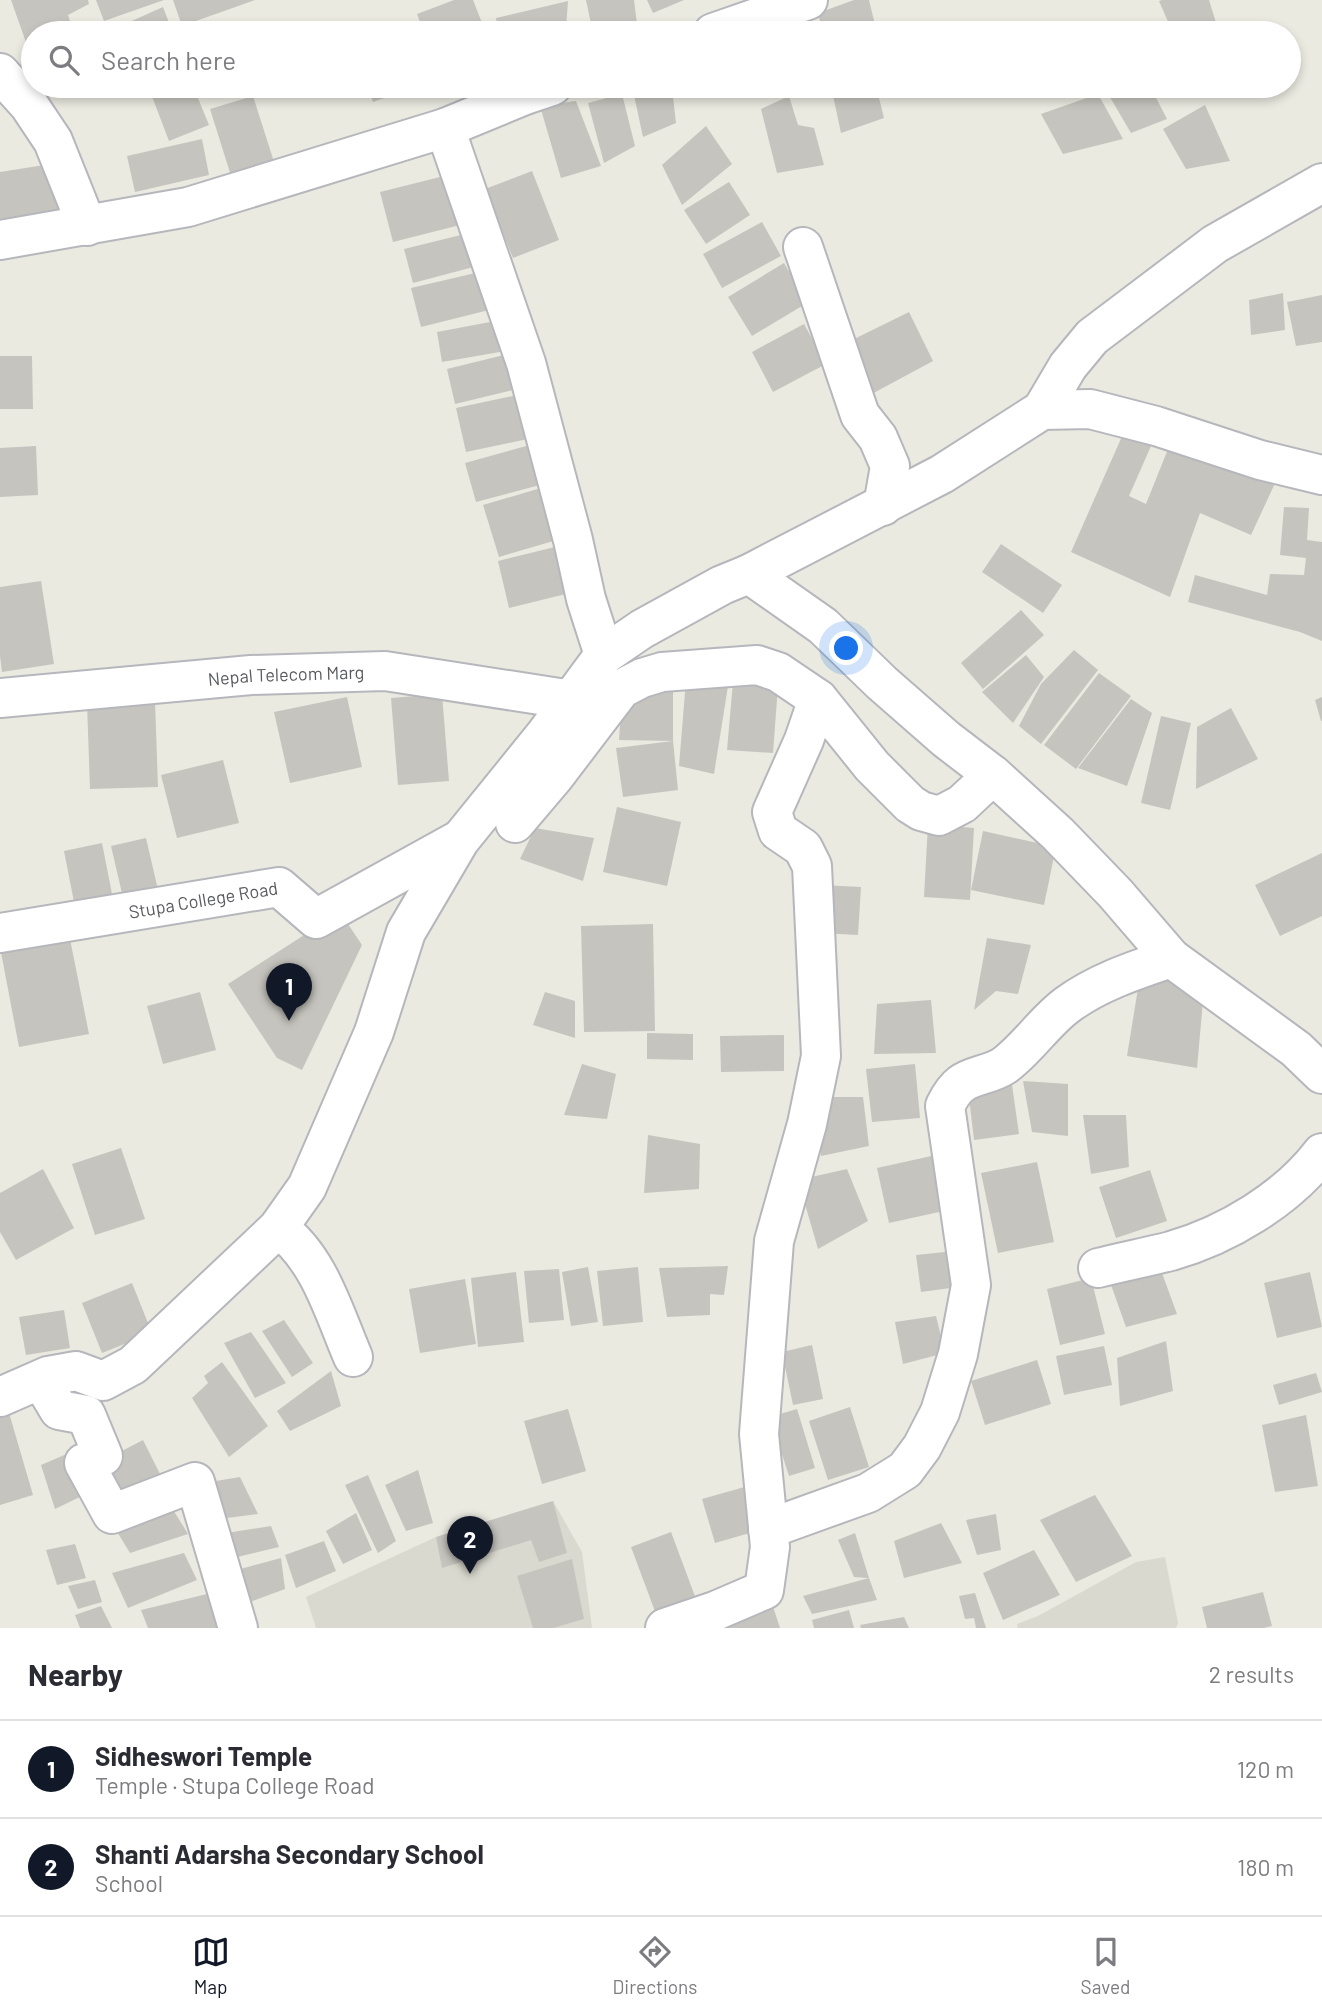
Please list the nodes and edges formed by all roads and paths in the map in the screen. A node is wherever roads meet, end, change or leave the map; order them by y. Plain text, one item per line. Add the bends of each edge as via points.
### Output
1 (808, 0) edge
2 (748, 21) edge
3 (0, 73) edge
4 (21, 96) edge
5 (23, 98) edge
6 (518, 98) edge
7 (445, 128) junction
8 (1322, 183) edge
9 (86, 226) junction
10 (0, 240) edge
11 (803, 247) dead end
12 (1042, 410) junction
13 (1322, 474) edge
14 (883, 506) junction
15 (749, 574) junction
16 (604, 655) junction
17 (0, 698) edge
18 (818, 699) junction
19 (572, 700) junction
20 (993, 775) junction
21 (515, 823) dead end
22 (460, 840) junction
23 (0, 933) edge
24 (1171, 958) junction
25 (1322, 1074) edge
26 (1322, 1153) edge
27 (278, 1228) junction
28 (1098, 1268) dead end
29 (353, 1357) dead end
30 (41, 1380) junction
31 (0, 1397) edge
32 (768, 1529) junction
33 (238, 1628) edge
34 (665, 1628) edge

1 - 2 street
3 - 4 street
5 - 9 street via 54,141
6 - 7 street
7 - 9 street via 188,207
7 - 16 street via 526,363
8 - 12 street via 1215,244 1092,337
9 - 10 street
11 - 14 street via 860,415 878,438 890,466
12 - 13 street via 1090,409
12 - 14 street
14 - 15 street
15 - 16 street via 642,629
15 - 20 street via 822,625 882,683
16 - 19 street
17 - 19 street, Nepal Telecom Marg via 251,674 385,671
18 - 20 street via 872,766 922,811 939,816 962,804
18 - 21 street via 757,665 662,672 642,678 621,689
18 - 32 street via 772,812 778,831 803,848 812,866 821,1056 774,1241 759,1434
19 - 22 street
20 - 24 street via 1058,834
22 - 23 street, Stupa College Road via 316,919 279,887
22 - 27 street via 406,932 374,1032 307,1187
24 - 25 street via 1296,1049
24 - 32 street via 1096,987 1067,1005 1008,1063 994,1073 961,1083 952,1093 945,1106 971,1285 958,1354 940,1412 905,1470 868,1493
26 - 28 street via 1275,1199 1240,1222 1172,1251
27 - 29 street via 288,1234 317,1273
27 - 30 street via 133,1365 103,1381 76,1371
30 - 31 street
30 - 33 street via 59,1410 86,1415 103,1456 84,1462 112,1514 195,1482
32 - 34 street via 764,1590

